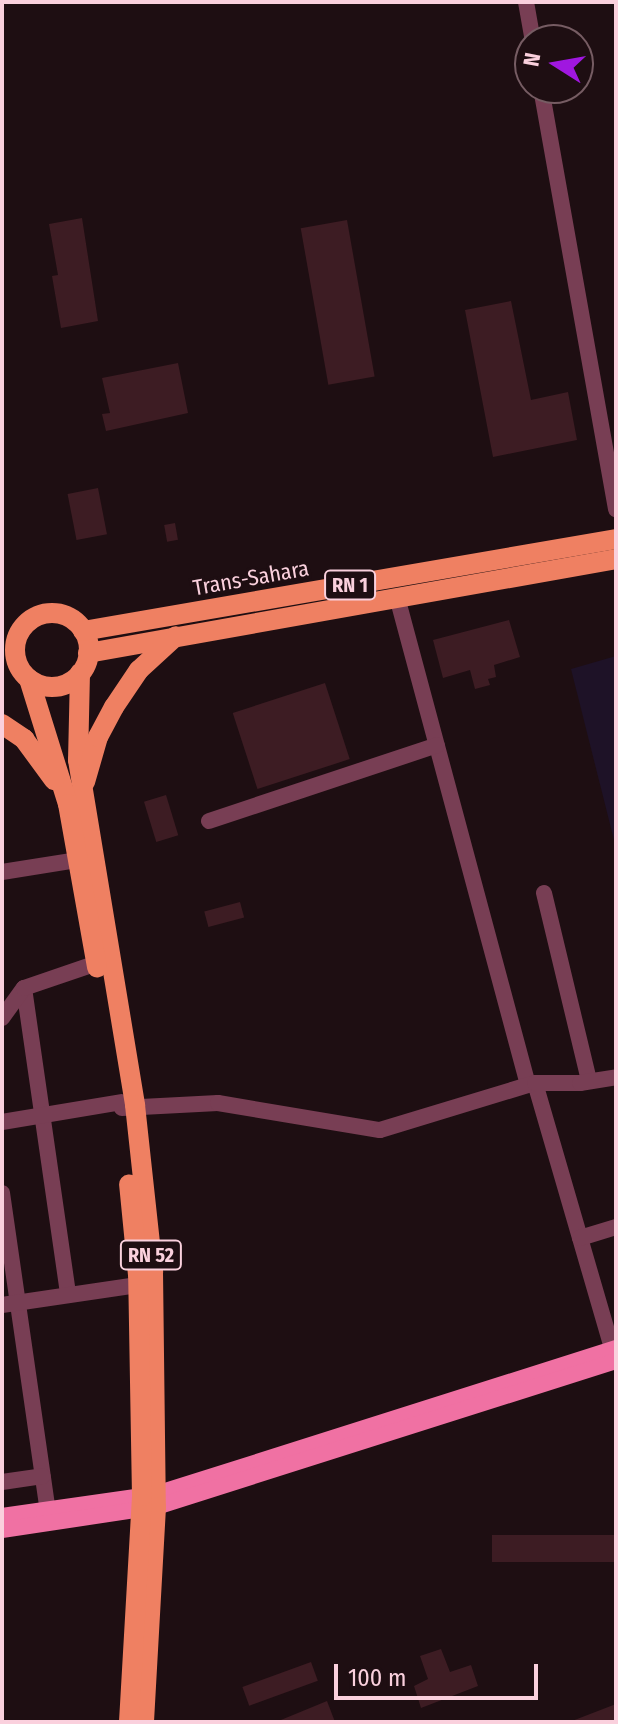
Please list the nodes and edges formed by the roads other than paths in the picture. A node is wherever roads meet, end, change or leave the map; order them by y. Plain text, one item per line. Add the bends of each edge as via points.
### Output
1 (526, 2) edge
2 (530, 24) edge
3 (544, 104) edge
4 (616, 509) edge
5 (616, 539) edge
6 (616, 559) edge
7 (397, 597) junction
8 (83, 631) junction
9 (177, 635) junction
10 (9, 640) edge
11 (88, 653) junction
12 (16, 670) edge
13 (80, 673) junction
14 (2, 724) edge
15 (437, 745) junction
16 (75, 799) junction
17 (209, 821) dead end
18 (78, 860) junction
19 (2, 872) edge
20 (544, 893) dead end
21 (97, 963) junction
22 (24, 988) junction
23 (2, 1018) edge
24 (616, 1077) edge
25 (589, 1081) junction
26 (532, 1084) junction
27 (126, 1105) junction
28 (42, 1115) junction
29 (2, 1122) edge
30 (3, 1200) edge
31 (616, 1227) edge
32 (580, 1238) junction
33 (7, 1268) edge
34 (138, 1285) junction
35 (68, 1295) junction
36 (10, 1304) edge
37 (615, 1353) edge
38 (43, 1476) junction
39 (2, 1482) edge
40 (149, 1502) junction
41 (2, 1516) edge
42 (48, 1516) junction
43 (2, 1530) edge
44 (129, 1722) edge
45 (144, 1722) edge

1 - 2 street
3 - 4 street
5 - 8 main road, Trans-Sahara / RN 1
6 - 7 main road, Trans-Sahara / RN 1
7 - 9 main road, Trans-Sahara / RN 1
7 - 15 street
8 - 10 main road via 65,616 42,615
8 - 11 main road
9 - 11 main road, Trans-Sahara / RN 1
9 - 16 main road via 139,670 114,707
10 - 12 main road
11 - 13 main road
12 - 13 main road via 50,687 62,686
12 - 16 main road
13 - 16 main road
14 - 16 main road via 24,739
15 - 17 street
15 - 26 street
16 - 18 main road, RN 52
16 - 27 main road, RN 52
18 - 19 street
18 - 21 main road, RN 52
20 - 25 street
21 - 22 street
21 - 27 main road, RN 52
22 - 23 street
22 - 28 street
24 - 25 street
25 - 26 street
26 - 27 street via 380,1130 218,1103
26 - 32 street
27 - 28 street
27 - 34 main road, RN 52
27 - 40 main road, RN 52 via 153,1272
28 - 29 street
28 - 35 street
30 - 33 street
31 - 32 street
32 - 37 street
33 - 36 street
34 - 35 street
34 - 40 main road, RN 52
35 - 36 street
36 - 38 street
37 - 40 main road
38 - 39 street
38 - 42 street
40 - 42 main road
40 - 44 main road, RN 52
40 - 45 main road, RN 52
41 - 42 main road
42 - 43 main road

